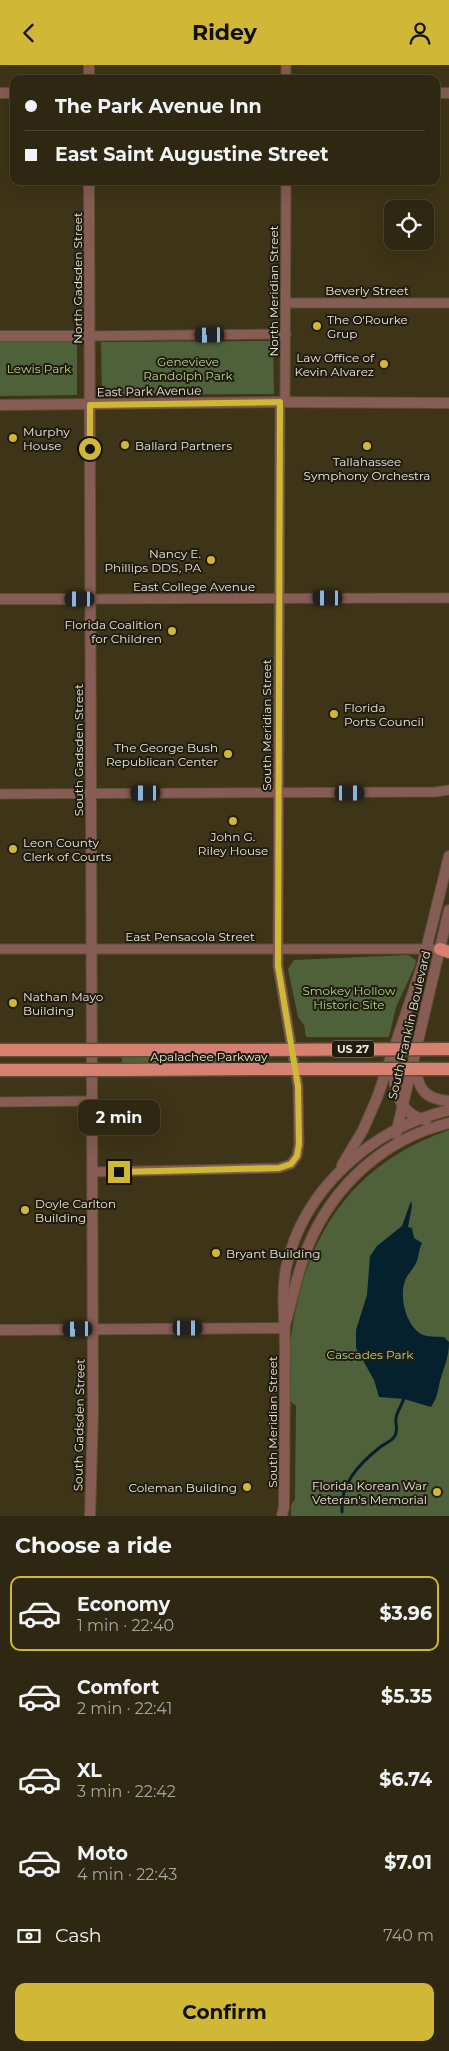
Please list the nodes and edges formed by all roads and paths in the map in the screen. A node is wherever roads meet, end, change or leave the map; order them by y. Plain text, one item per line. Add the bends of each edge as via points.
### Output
1 (89, 185) edge
2 (286, 185) edge
3 (286, 303) junction
4 (449, 303) edge
5 (286, 334) junction
6 (0, 336) edge
7 (90, 336) junction
8 (282, 402) junction
9 (449, 403) edge
10 (0, 405) edge
11 (90, 405) junction
12 (278, 598) junction
13 (449, 598) edge
14 (0, 599) edge
15 (90, 599) junction
16 (449, 790) edge
17 (435, 792) junction
18 (279, 793) junction
19 (0, 794) edge
20 (90, 794) junction
21 (449, 796) edge
22 (449, 856) edge
23 (449, 910) edge
24 (0, 949) edge
25 (91, 949) junction
26 (279, 949) junction
27 (438, 950) edge
28 (449, 1049) edge
29 (0, 1050) edge
30 (393, 1053) junction
31 (414, 1057) junction
32 (449, 1069) edge
33 (0, 1070) edge
34 (0, 1101) edge
35 (92, 1101) junction
36 (449, 1101) edge
37 (403, 1105) junction
38 (449, 1110) edge
39 (421, 1119) junction
40 (449, 1123) edge
41 (397, 1129) junction
42 (392, 1147) junction
43 (92, 1172) junction
44 (329, 1181) junction
45 (285, 1328) junction
46 (93, 1329) junction
47 (0, 1330) edge
48 (90, 1516) edge
49 (282, 1516) edge

1 - 7 street, North Gadsden Street
2 - 3 street, North Meridian Street
3 - 4 street, Beverly Street
3 - 5 street, North Meridian Street
5 - 7 street
5 - 8 street, North Meridian Street
6 - 7 street
7 - 11 street, North Gadsden Street
8 - 9 street, East Park Avenue
8 - 11 street, East Park Avenue
8 - 12 street, South Meridian Street
10 - 11 street, East Park Avenue
11 - 15 street, South Gadsden Street
12 - 13 street, East College Avenue
12 - 15 street, East College Avenue
12 - 18 street, South Meridian Street
14 - 15 street, East College Avenue
15 - 20 street, South Gadsden Street
16 - 17 street
17 - 18 street
17 - 21 street
18 - 20 street
18 - 26 street, South Meridian Street
19 - 20 street
20 - 25 street, South Gadsden Street
22 - 27 street, South Franklin Boulevard
23 - 27 street, South Franklin Boulevard
24 - 25 street, East Pensacola Street
25 - 26 street, East Pensacola Street
25 - 35 street, South Gadsden Street
26 - 27 street, East Pensacola Street
26 - 43 street, South Meridian Street via 279,972 298,1086 299,1144 297,1156 291,1164 279,1168
27 - 30 street, South Franklin Boulevard
27 - 31 street, South Franklin Boulevard
28 - 29 main road, Apalachee Parkway / US 27, bridge
30 - 37 street via 394,1085
30 - 44 street, South Franklin Boulevard via 368,1121
31 - 36 street via 421,1089 432,1098
31 - 37 street, South Franklin Boulevard
32 - 33 main road, Apalachee Parkway / US 27, bridge
34 - 35 street
35 - 43 street, South Gadsden Street
37 - 39 street
37 - 41 street, South Franklin Boulevard
38 - 39 street
39 - 40 street
39 - 41 street
40 - 42 street via 418,1133
41 - 42 street, South Franklin Boulevard
41 - 44 street
42 - 45 street via 350,1181 321,1220 303,1261
43 - 46 street, South Gadsden Street
44 - 45 street via 305,1218 289,1257 282,1295
45 - 46 street
45 - 49 street, South Meridian Street
46 - 47 street
46 - 48 street, South Gadsden Street

